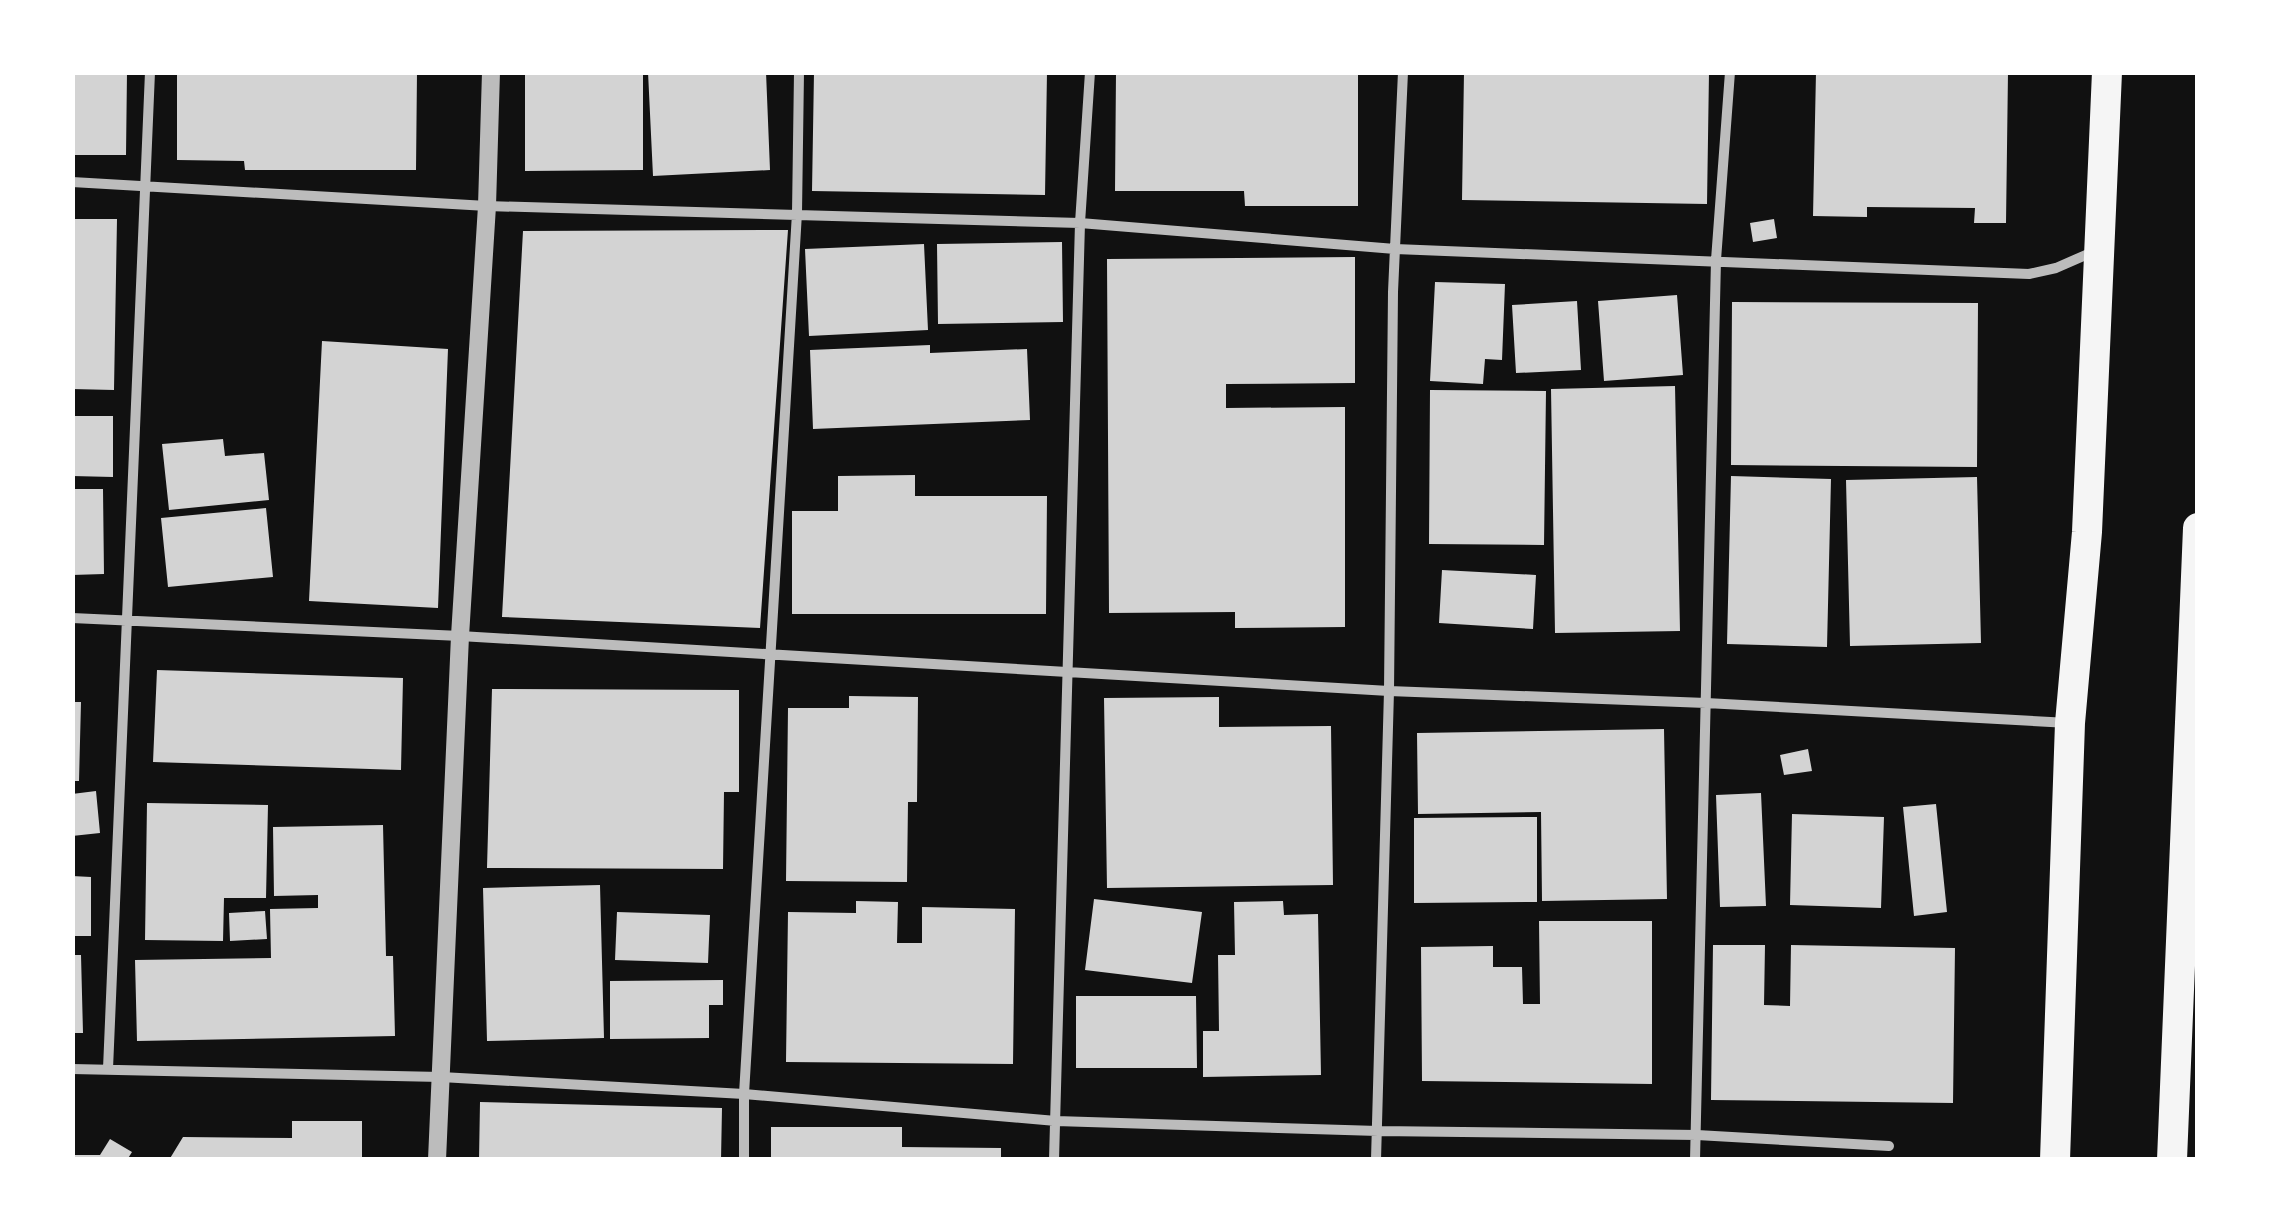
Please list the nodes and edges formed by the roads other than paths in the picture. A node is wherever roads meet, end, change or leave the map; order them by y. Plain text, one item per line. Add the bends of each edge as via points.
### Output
1 (150, 72) edge
2 (490, 72) edge
3 (799, 72) edge
4 (1090, 72) edge
5 (1403, 72) edge
6 (1730, 72) edge
7 (2107, 72) edge
8 (72, 182) edge
9 (144, 184) junction
10 (486, 206) junction
11 (798, 213) junction
12 (1080, 224) junction
13 (1395, 248) junction
14 (2100, 249) junction
15 (1716, 260) junction
16 (2198, 528) edge
17 (72, 618) edge
18 (129, 621) junction
19 (460, 636) junction
20 (772, 655) junction
21 (1068, 671) junction
22 (1389, 691) junction
23 (1706, 704) junction
24 (2194, 708) edge
25 (2070, 724) junction
26 (72, 1069) edge
27 (108, 1069) junction
28 (441, 1077) junction
29 (744, 1094) junction
30 (1056, 1121) junction
31 (1378, 1131) junction
32 (1697, 1135) junction
33 (1889, 1146) dead end
34 (437, 1160) edge
35 (744, 1160) edge
36 (1054, 1160) edge
37 (1376, 1160) edge
38 (1695, 1160) edge
39 (2055, 1160) edge
40 (2172, 1160) edge

1 - 9 street
2 - 10 street
3 - 11 street
4 - 12 street
5 - 13 street
6 - 15 street
7 - 14 highway
8 - 9 street
9 - 10 street
9 - 18 street
10 - 11 street
10 - 19 street
11 - 12 street
11 - 20 street
12 - 13 street
12 - 21 street
13 - 15 street
13 - 22 street
14 - 15 street via 2030,274
14 - 25 highway
15 - 23 street
16 - 24 highway
17 - 18 street
18 - 19 street
18 - 27 street
19 - 20 street
19 - 28 street
20 - 21 street
20 - 29 street
21 - 22 street
21 - 30 street
22 - 23 street
22 - 31 street
23 - 25 street
23 - 32 street
24 - 40 highway
25 - 39 highway
26 - 27 street
27 - 28 street
28 - 29 street
28 - 34 street
29 - 30 street
29 - 35 street
30 - 31 street
30 - 36 street
31 - 32 street
31 - 37 street
32 - 33 street
32 - 38 street

